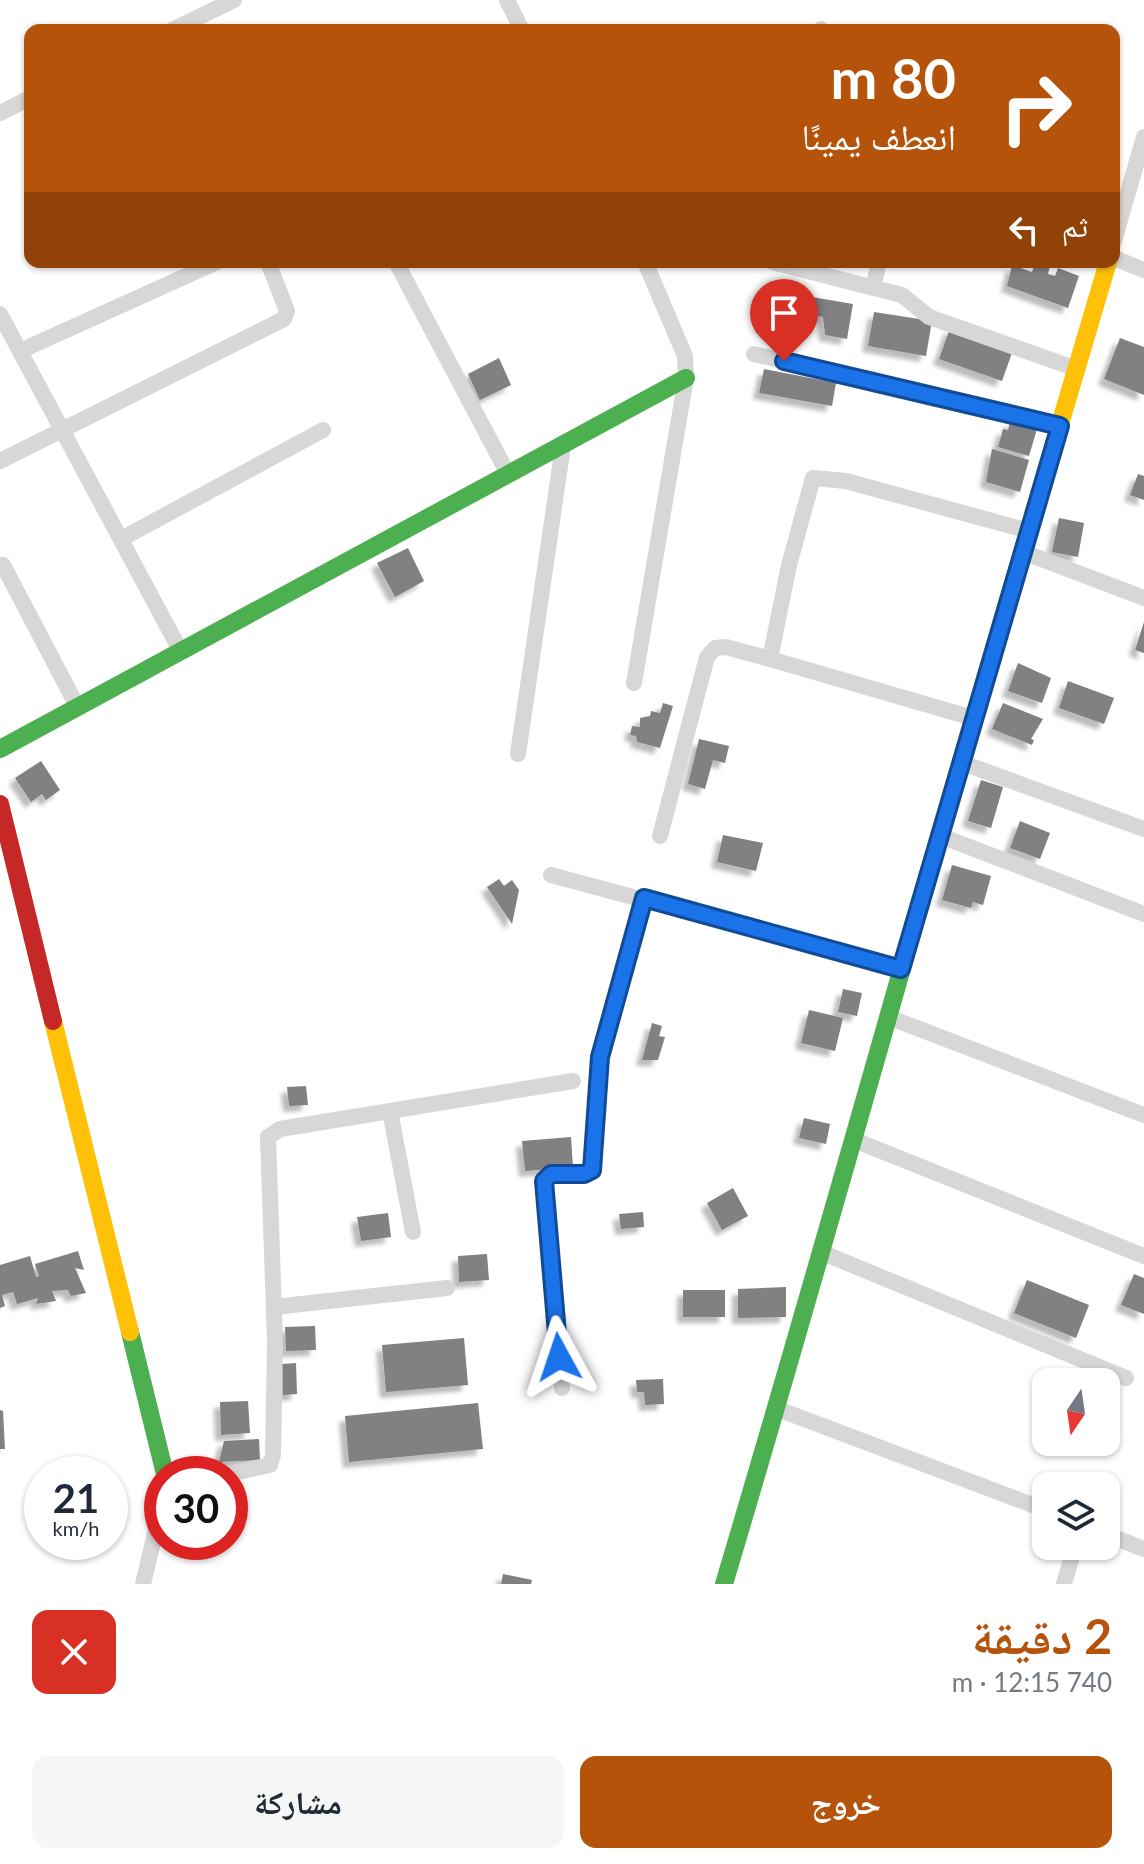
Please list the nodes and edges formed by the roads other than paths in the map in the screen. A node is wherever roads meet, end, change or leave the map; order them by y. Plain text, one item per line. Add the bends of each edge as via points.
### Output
1 (234, 0) edge
2 (507, 0) edge
3 (184, 24) edge
4 (519, 24) edge
5 (24, 101) edge
6 (0, 113) edge
7 (1143, 143) edge
8 (1120, 221) edge
9 (1120, 260) edge
10 (204, 268) edge
11 (270, 268) edge
12 (399, 268) edge
13 (648, 268) edge
14 (795, 268) edge
15 (878, 268) edge
16 (1106, 268) edge
17 (1144, 270) edge
18 (873, 288) junction
19 (0, 314) edge
20 (20, 351) junction
21 (754, 354) dead end
22 (1077, 369) junction
23 (686, 378) junction
24 (1060, 426) junction
25 (323, 430) dead end
26 (63, 431) junction
27 (563, 446) junction
28 (0, 461) edge
29 (508, 474) junction
30 (1029, 531) junction
31 (121, 539) junction
32 (1023, 552) junction
33 (3, 565) dead end
34 (1144, 598) edge
35 (180, 650) junction
36 (770, 659) junction
37 (634, 683) dead end
38 (77, 706) junction
39 (973, 718) junction
40 (0, 749) edge
41 (518, 754) dead end
42 (960, 762) junction
43 (0, 804) edge
44 (1144, 829) edge
45 (938, 835) junction
46 (660, 836) dead end
47 (551, 875) dead end
48 (644, 898) junction
49 (1144, 914) edge
50 (901, 969) junction
51 (888, 1017) junction
52 (573, 1081) dead end
53 (390, 1111) junction
54 (1144, 1115) edge
55 (854, 1140) junction
56 (413, 1232) dead end
57 (823, 1253) junction
58 (1144, 1256) edge
59 (447, 1288) dead end
60 (274, 1307) junction
61 (1126, 1378) dead end
62 (562, 1388) dead end
63 (775, 1408) junction
64 (161, 1456) edge
65 (248, 1470) edge
66 (1032, 1505) edge
67 (1120, 1540) edge
68 (1144, 1549) edge
69 (149, 1560) edge
70 (1071, 1560) edge
71 (143, 1584) edge
72 (724, 1584) edge
73 (1064, 1584) edge

1 - 3 street
2 - 4 street
5 - 6 street
7 - 8 street
9 - 17 street
10 - 20 street
11 - 26 street via 287,311 284,319
12 - 29 street
13 - 23 street via 685,356
14 - 18 street
15 - 18 street
16 - 22 street
18 - 22 street via 902,295 929,317
19 - 20 street
20 - 26 street
21 - 24 street
22 - 24 street
23 - 27 street
23 - 37 street
24 - 30 street
25 - 31 street
26 - 28 street
26 - 31 street
27 - 29 street
27 - 41 street
29 - 35 street
30 - 32 street
30 - 36 street via 846,481 813,478
31 - 35 street
32 - 34 street
32 - 39 street
33 - 38 street
35 - 38 street
36 - 39 street
36 - 46 street via 726,647 715,648 707,657
38 - 40 street
39 - 42 street
42 - 44 street
42 - 45 street
43 - 64 street
45 - 49 street
45 - 50 street
47 - 48 street
48 - 50 street
48 - 62 street via 600,1057 592,1170 551,1174 544,1181
50 - 51 street
51 - 54 street
51 - 55 street
52 - 53 street
53 - 56 street
53 - 60 street via 280,1129 268,1137
55 - 57 street
55 - 58 street
57 - 61 street
57 - 63 street
59 - 60 street
60 - 65 street via 270,1465
63 - 66 street
63 - 72 street
67 - 68 street
69 - 71 street
70 - 73 street

